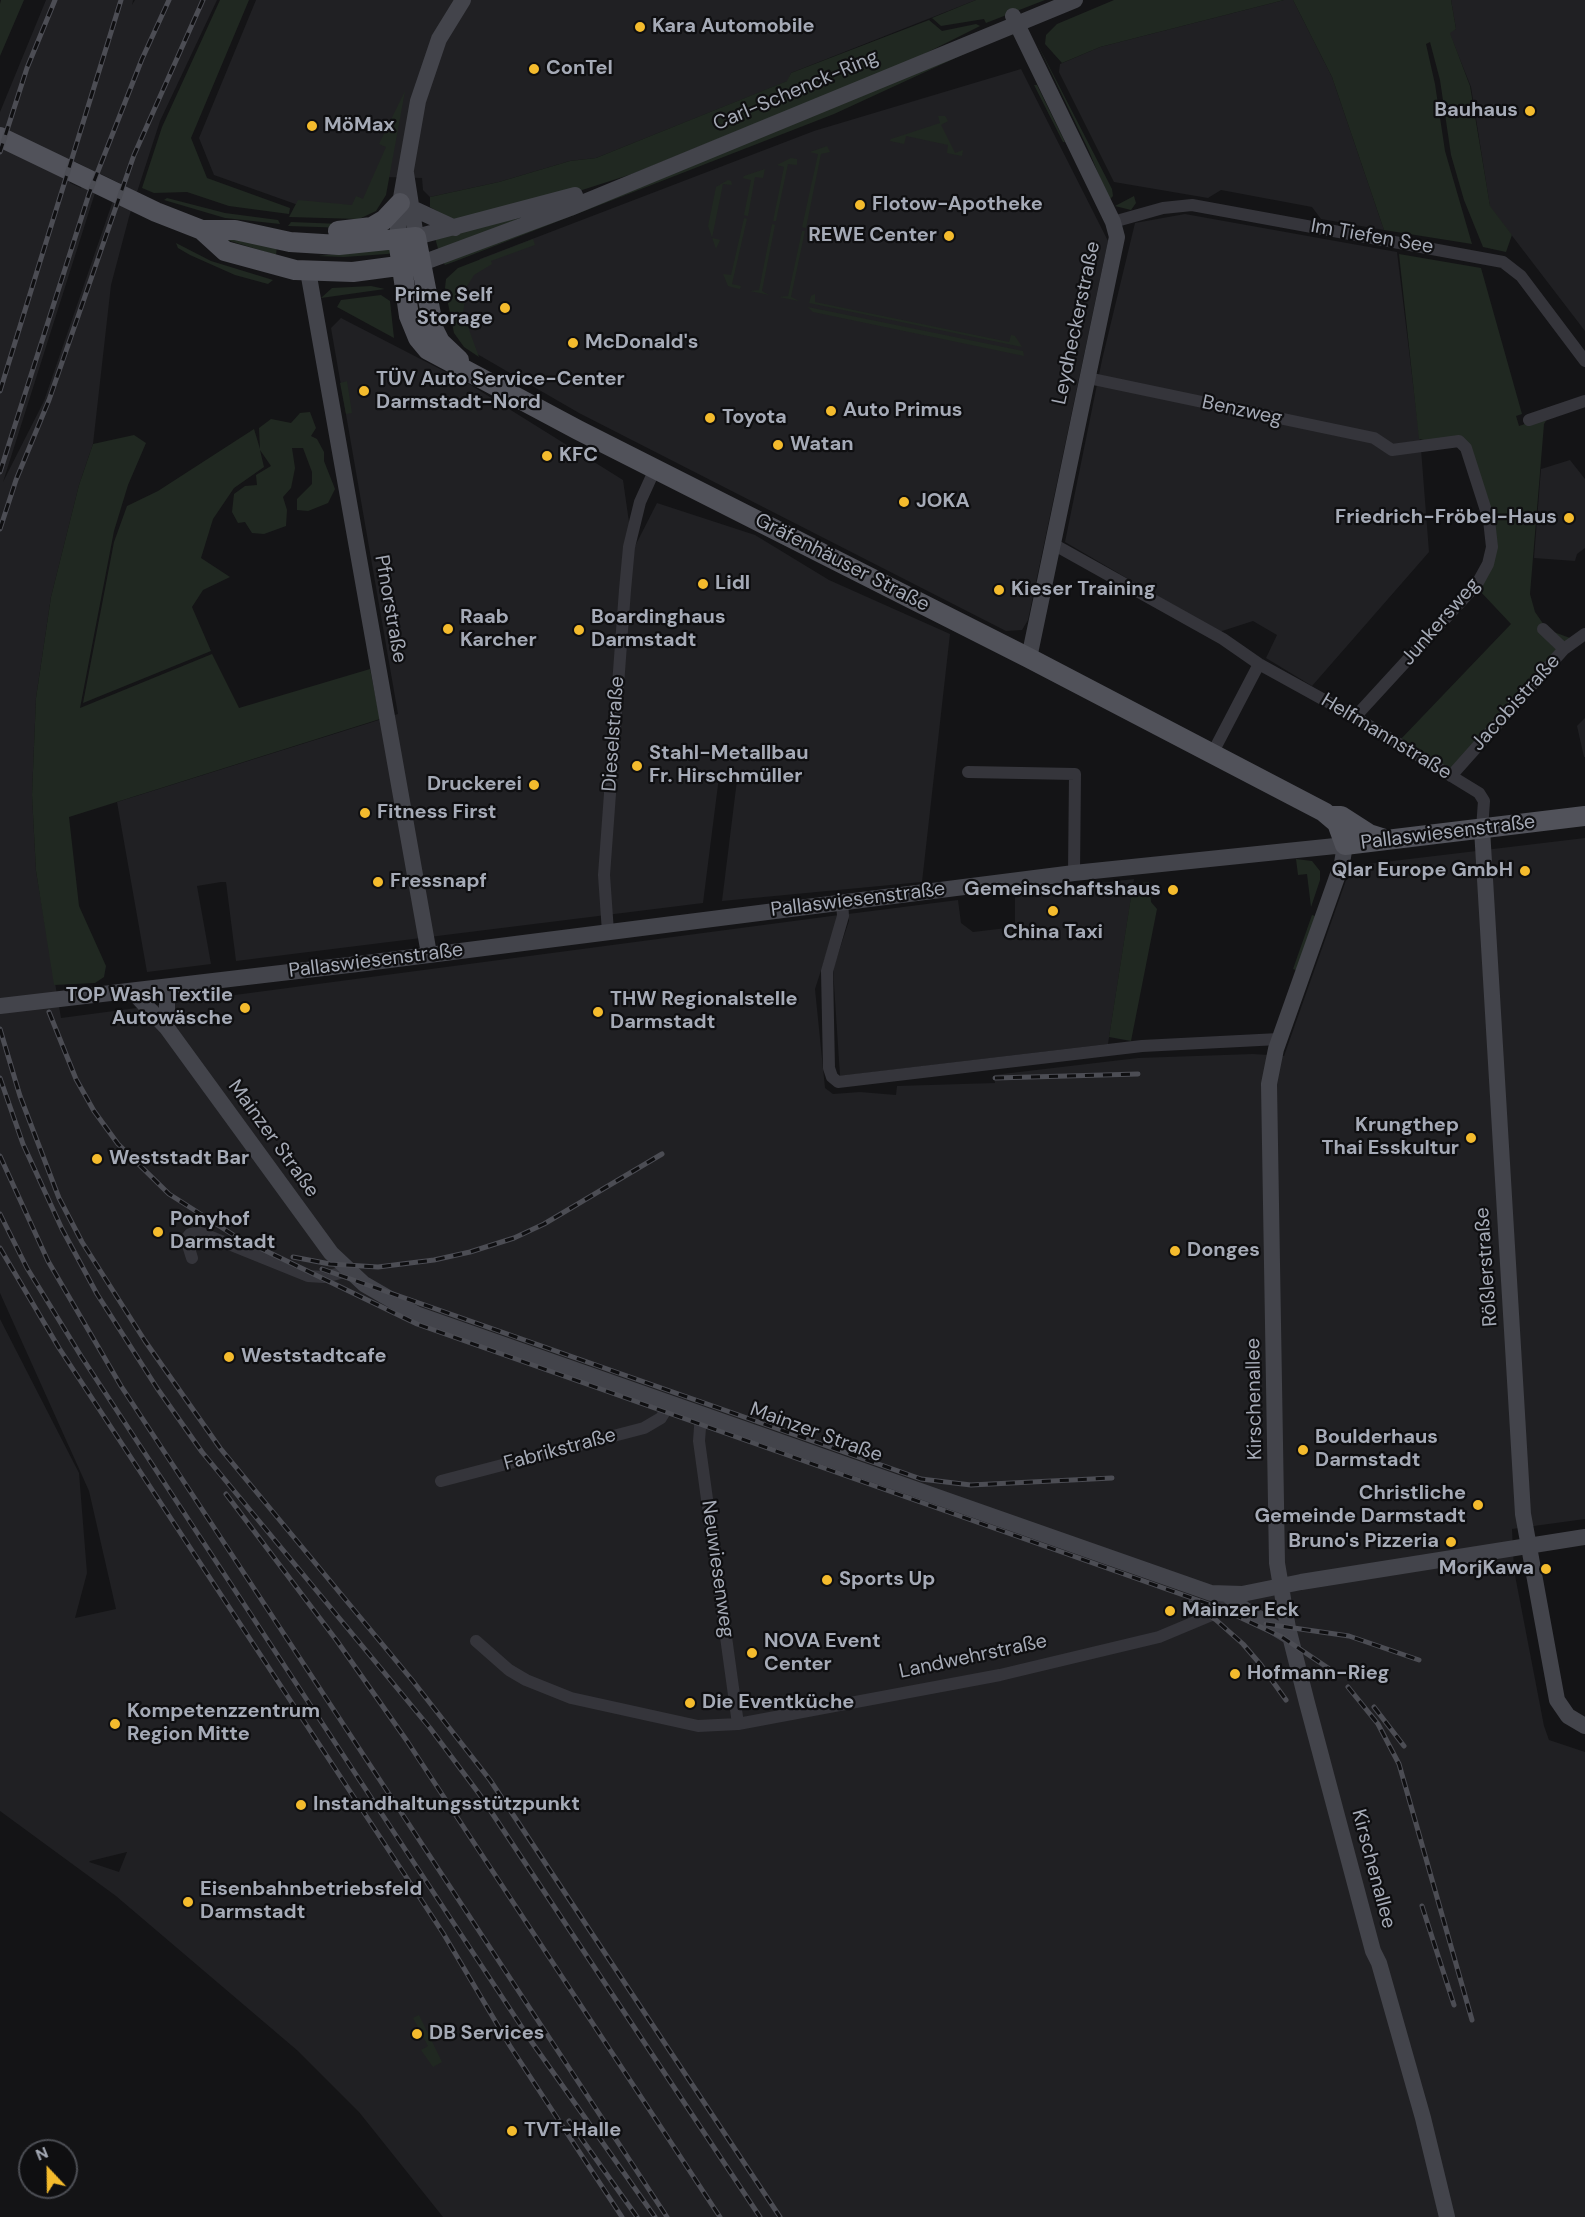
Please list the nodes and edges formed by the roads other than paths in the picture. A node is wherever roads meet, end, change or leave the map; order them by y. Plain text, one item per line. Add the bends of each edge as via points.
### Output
1 (463, 0) edge
2 (1052, 0) edge
3 (1075, 0) edge
4 (1015, 20) junction
5 (0, 137) edge
6 (668, 168) junction
7 (406, 205) junction
8 (1113, 222) junction
9 (455, 228) junction
10 (202, 230) junction
11 (235, 230) junction
12 (407, 238) junction
13 (307, 243) junction
14 (422, 262) junction
15 (402, 266) junction
16 (308, 271) junction
17 (353, 272) junction
18 (407, 305) junction
19 (1585, 361) edge
20 (472, 371) junction
21 (1088, 378) junction
22 (1585, 401) edge
23 (1529, 420) dead end
24 (1392, 450) joint
25 (655, 469) junction
26 (1053, 544) junction
27 (1543, 629) dead end
28 (1585, 634) edge
29 (1564, 649) junction
30 (1029, 658) junction
31 (1259, 664) junction
32 (1355, 717) junction
33 (1212, 754) junction
34 (968, 772) dead end
35 (1451, 776) junction
36 (1331, 816) junction
37 (1585, 816) edge
38 (1482, 829) junction
39 (1390, 841) junction
40 (1345, 846) junction
41 (1074, 873) junction
42 (842, 902) junction
43 (608, 932) junction
44 (429, 954) junction
45 (175, 986) junction
46 (132, 991) junction
47 (0, 1006) edge
48 (167, 1028) junction
49 (1279, 1040) junction
50 (192, 1258) dead end
51 (350, 1271) junction
52 (670, 1403) junction
53 (701, 1414) junction
54 (441, 1481) dead end
55 (1585, 1537) edge
56 (1527, 1546) junction
57 (1280, 1586) junction
58 (1228, 1595) junction
59 (1290, 1637) junction
60 (476, 1641) dead end
61 (738, 1724) junction
62 (1585, 1726) edge
63 (1447, 2217) edge

1 - 7 street via 444,31 427,72 413,123
2 - 4 street, Carl-Schenck-Ring
3 - 4 street, Carl-Schenck-Ring
4 - 6 street, Carl-Schenck-Ring via 968,35 941,53
4 - 8 street, Leydheckerstraße
5 - 10 main road
6 - 9 street, Carl-Schenck-Ring
6 - 14 street, Carl-Schenck-Ring
7 - 9 street
7 - 11 main road via 362,230 309,231 250,224
7 - 12 street
8 - 19 street, Im Tiefen See via 1163,208 1192,205 1498,260 1521,276
8 - 21 street, Leydheckerstraße via 1115,250
9 - 12 street, Carl-Schenck-Ring
10 - 11 main road
10 - 16 main road via 225,251 270,265
11 - 13 main road
12 - 13 main road via 339,245
12 - 14 main road, Gräfenhäuser Straße
12 - 15 main road, Gräfenhäuser Straße
13 - 16 main road
14 - 15 main road
14 - 20 main road, Gräfenhäuser Straße via 434,330 446,348
15 - 17 main road
15 - 18 main road, Gräfenhäuser Straße
16 - 17 main road
16 - 44 street, Pfnorstraße
17 - 18 main road via 393,284
18 - 20 main road, Gräfenhäuser Straße via 422,344
20 - 25 main road, Gräfenhäuser Straße
21 - 24 street, Benzweg via 1374,438
21 - 26 street, Leydheckerstraße
22 - 23 street
24 - 32 street, Junkersweg via 1459,441 1466,448 1489,520 1492,547 1477,584
25 - 30 main road, Gräfenhäuser Straße
25 - 43 street, Dieselstraße via 640,502 627,568 604,874
26 - 30 street, Leydheckerstraße
26 - 31 street, Helfmannstraße
27 - 29 street
28 - 29 street, Jacobistraße
29 - 35 street, Jacobistraße
30 - 33 main road, Gräfenhäuser Straße
31 - 32 street, Helfmannstraße
31 - 33 street
32 - 35 street, Helfmannstraße
33 - 36 main road, Gräfenhäuser Straße
34 - 41 street via 1075,774
35 - 38 street, Helfmannstraße via 1483,798
36 - 39 main road, Gräfenhäuser Straße via 1341,816 1369,834
36 - 40 main road via 1340,828
37 - 38 main road, Pallaswiesenstraße
38 - 39 main road, Pallaswiesenstraße
38 - 56 street, Rößlerstraße
39 - 40 main road, Pallaswiesenstraße
40 - 41 street, Pallaswiesenstraße
40 - 49 street, Kirschenallee
41 - 42 street, Pallaswiesenstraße
42 - 43 street, Pallaswiesenstraße
42 - 49 street via 843,916 827,971 830,1068 838,1082 1142,1046
43 - 44 street, Pallaswiesenstraße
44 - 45 street, Pallaswiesenstraße
45 - 46 street, Pallaswiesenstraße
45 - 48 street via 167,999
46 - 47 street
46 - 48 street, Mainzer Straße
48 - 51 street, Mainzer Straße via 308,1224
49 - 57 street, Kirschenallee via 1268,1094
50 - 51 street via 186,1241 190,1234 203,1233 308,1276
51 - 52 street, Mainzer Straße via 383,1298 416,1314
52 - 53 street, Mainzer Straße
52 - 54 street, Fabrikstraße via 661,1418 644,1428
53 - 58 street, Mainzer Straße via 1172,1582
53 - 61 street, Neuwiesenweg via 699,1441
55 - 56 street
56 - 57 street
56 - 62 street, Rößlerstraße via 1557,1700 1568,1716
57 - 58 street, Mainzer Straße
57 - 59 street, Kirschenallee
58 - 59 street
58 - 61 street, Landwehrstraße via 1214,1614 1159,1637 1000,1675
59 - 63 street, Kirschenallee via 1430,2177 1441,2194
60 - 61 street, Landwehrstraße via 525,1680 571,1698 698,1726

